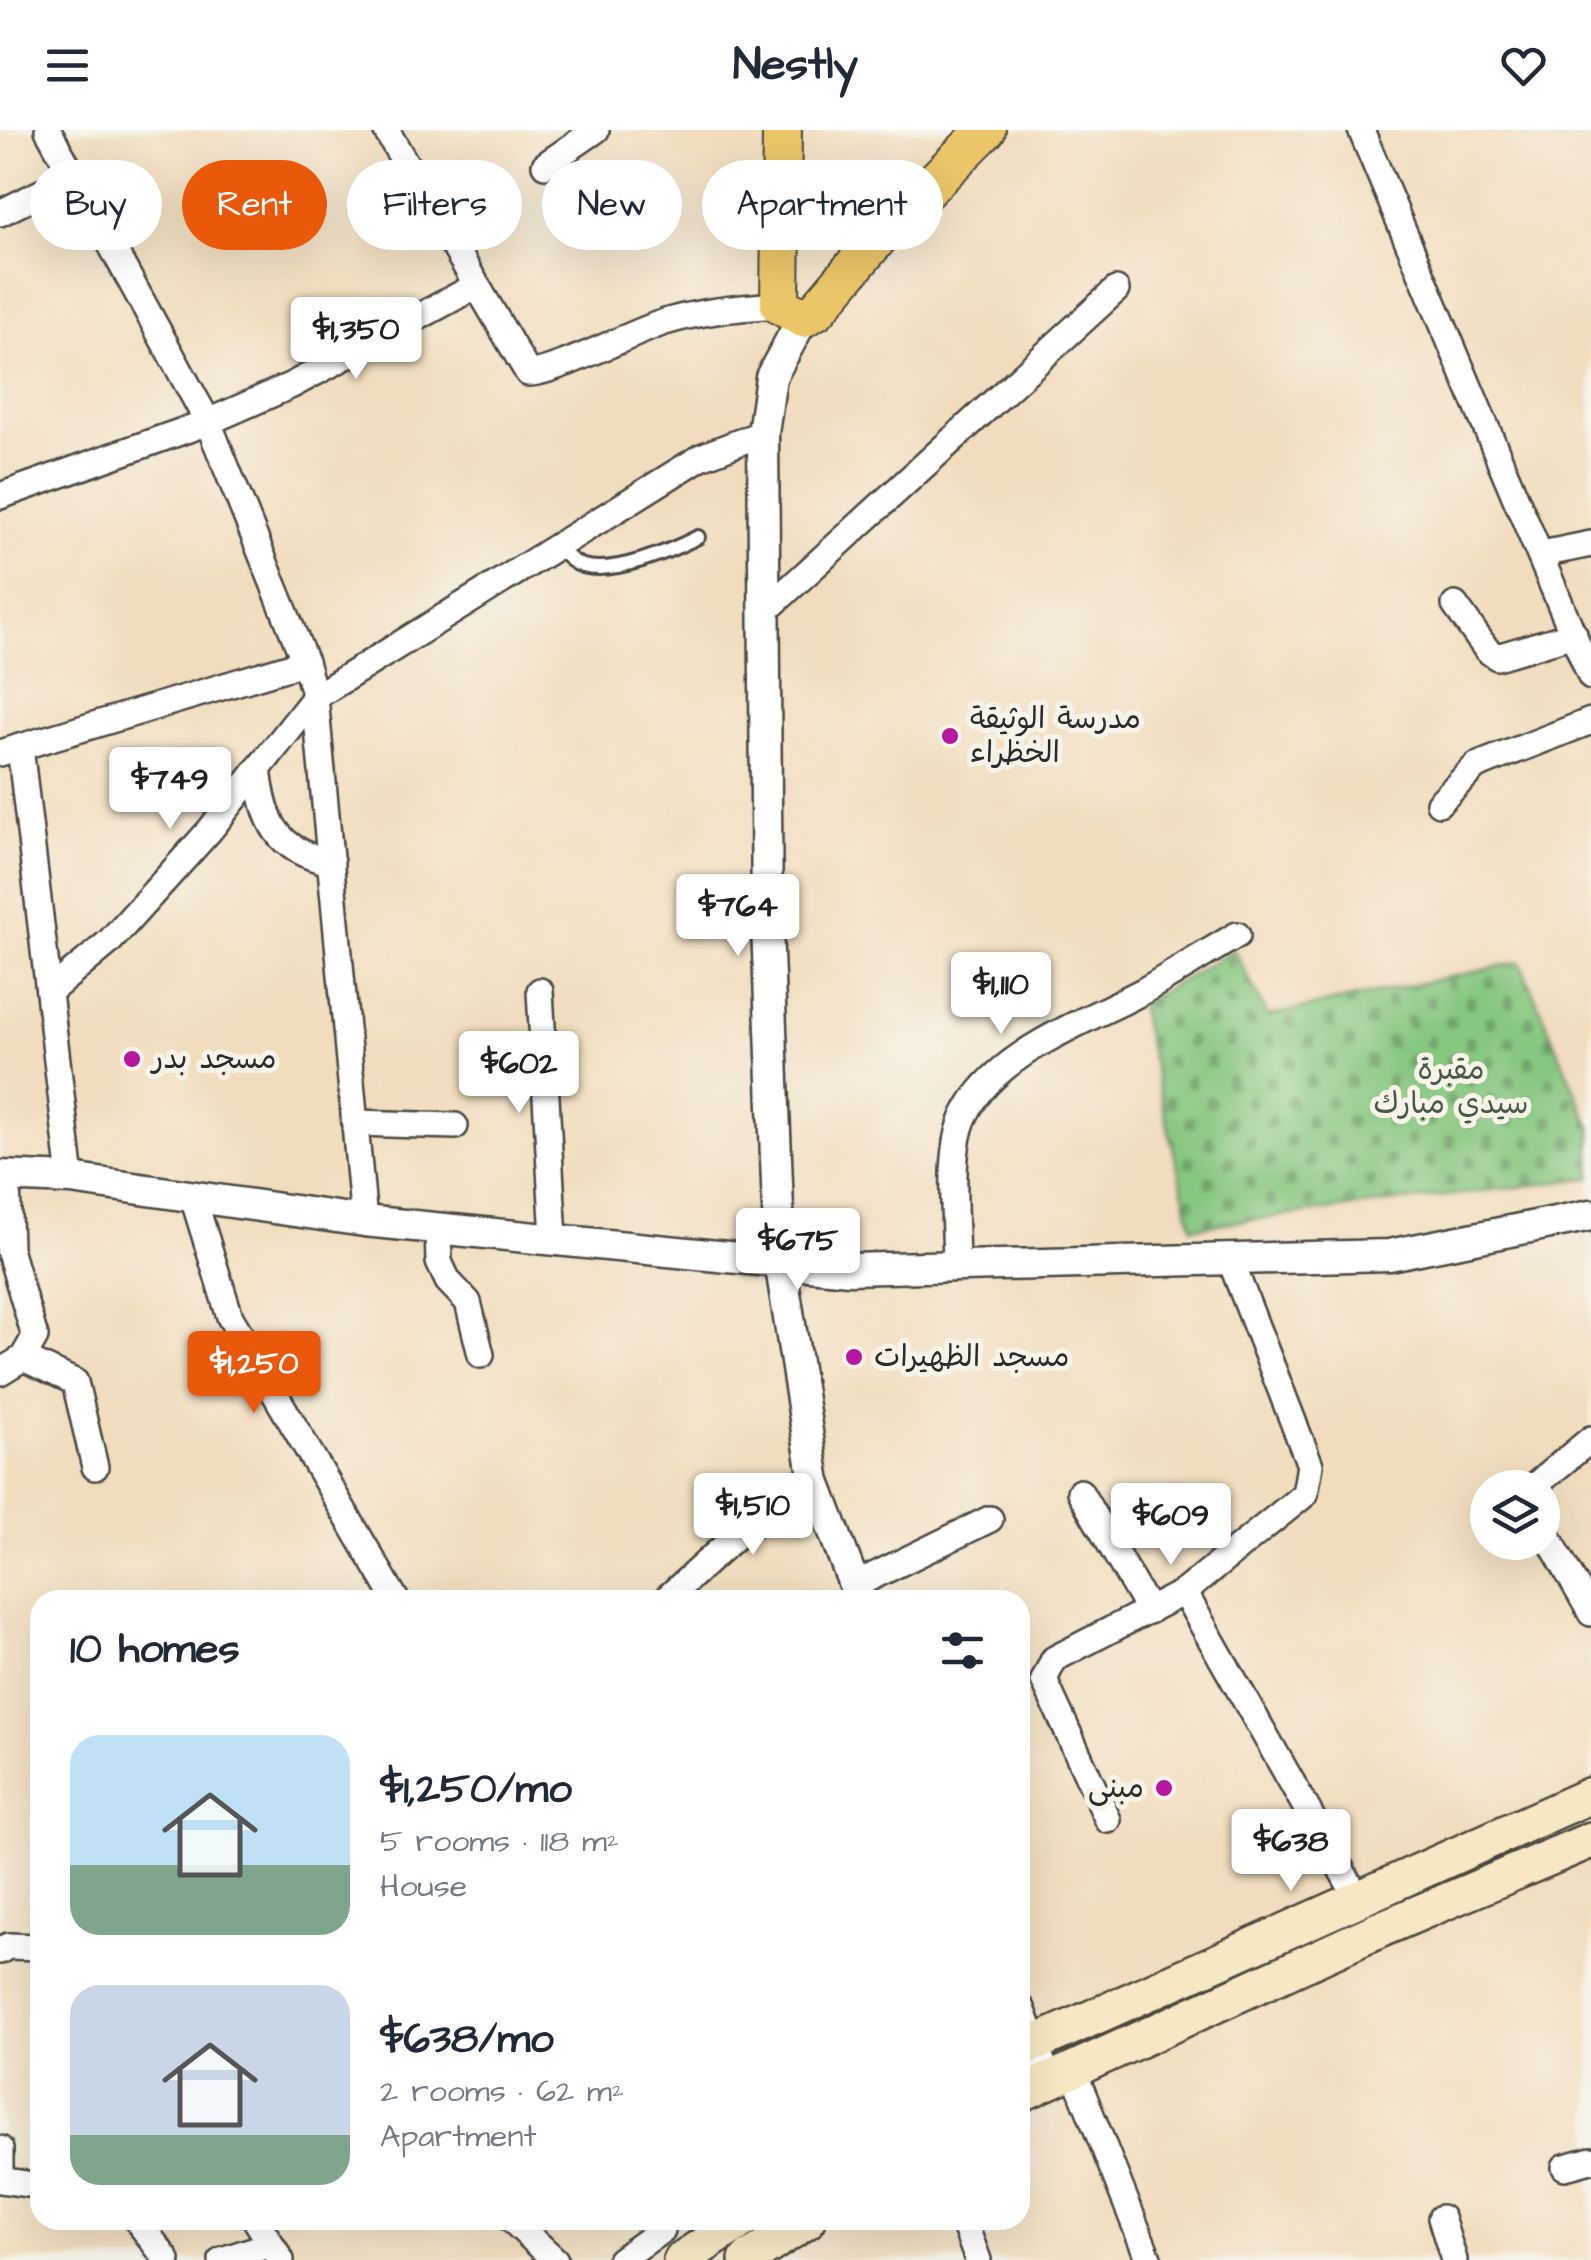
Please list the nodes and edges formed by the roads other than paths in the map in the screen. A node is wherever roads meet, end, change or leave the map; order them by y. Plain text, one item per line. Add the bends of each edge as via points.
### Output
1 (48, 130) edge
2 (386, 130) edge
3 (596, 130) edge
4 (782, 130) edge
5 (986, 130) edge
6 (1361, 130) edge
7 (64, 160) edge
8 (551, 160) edge
9 (30, 198) edge
10 (0, 213) edge
11 (113, 250) edge
12 (476, 286) junction
13 (1116, 290) dead end
14 (792, 311) junction
15 (208, 422) junction
16 (763, 433) junction
17 (0, 496) edge
18 (698, 536) dead end
19 (1591, 544) edge
20 (557, 547) junction
21 (1542, 554) junction
22 (1455, 605) dead end
23 (764, 612) junction
24 (1574, 634) junction
25 (306, 662) junction
26 (1591, 677) edge
27 (316, 698) junction
28 (1591, 721) edge
29 (10, 750) edge
30 (258, 769) junction
31 (1439, 803) dead end
32 (331, 862) junction
33 (1237, 934) dead end
34 (540, 991) dead end
35 (49, 992) junction
36 (356, 1123) junction
37 (455, 1126) dead end
38 (3, 1176) edge
39 (71, 1179) junction
40 (193, 1197) junction
41 (1591, 1215) edge
42 (364, 1220) junction
43 (438, 1227) junction
44 (554, 1238) junction
45 (1230, 1259) junction
46 (780, 1261) junction
47 (956, 1266) junction
48 (480, 1355) dead end
49 (23, 1358) junction
50 (0, 1372) edge
51 (1591, 1440) edge
52 (95, 1467) dead end
53 (1554, 1470) edge
54 (814, 1482) junction
55 (1080, 1492) dead end
56 (990, 1519) dead end
57 (1560, 1558) edge
58 (390, 1590) edge
59 (675, 1590) edge
60 (857, 1590) edge
61 (863, 1590) edge
62 (1184, 1592) junction
63 (1148, 1611) junction
64 (1591, 1613) edge
65 (1591, 1796) edge
66 (1108, 1820) dead end
67 (1591, 1840) edge
68 (1359, 1901) junction
69 (2, 1944) edge
70 (30, 1946) edge
71 (1030, 2032) edge
72 (1030, 2047) edge
73 (1046, 2080) edge
74 (0, 2148) edge
75 (1591, 2160) edge
76 (1565, 2167) dead end
77 (0, 2170) edge
78 (0, 2180) edge
79 (30, 2184) edge
80 (1441, 2218) dead end
81 (144, 2230) edge
82 (262, 2230) edge
83 (523, 2230) edge
84 (653, 2230) edge
85 (662, 2230) edge
86 (727, 2230) edge
87 (793, 2230) edge
88 (967, 2230) edge
89 (276, 2252) edge
90 (167, 2260) edge
91 (222, 2260) edge
92 (555, 2260) edge
93 (620, 2260) edge
94 (681, 2260) edge
95 (747, 2260) edge
96 (978, 2260) edge
97 (1149, 2260) edge
98 (1454, 2260) edge

1 - 7 street
2 - 12 street
3 - 8 street
4 - 14 main road
5 - 14 main road via 817,310
6 - 21 street
9 - 10 street
11 - 15 street
12 - 14 street via 528,373 542,374 670,320
12 - 15 street via 292,385
13 - 23 street
14 - 16 street via 771,377
15 - 17 street
15 - 25 street
16 - 20 street via 701,457
16 - 23 street
18 - 20 lane via 662,556 596,567 573,562
19 - 21 street
20 - 27 street
21 - 24 street
22 - 24 street via 1498,657
23 - 46 street
24 - 26 street
25 - 27 street
25 - 29 street
27 - 30 street
27 - 32 street
28 - 31 street via 1476,766
29 - 35 street
30 - 32 street via 262,806 280,840 306,857
30 - 35 street via 108,942
32 - 36 street
33 - 47 street via 1041,1042 1003,1070 966,1113 956,1146
34 - 44 street
35 - 39 street
36 - 37 street
36 - 42 street
38 - 39 street
38 - 49 street via 9,1250 35,1337
39 - 40 street
40 - 42 street
40 - 58 street via 230,1317
41 - 45 street via 1390,1255
42 - 43 street
43 - 44 street
43 - 48 street via 439,1262 468,1302
44 - 46 street
45 - 47 street
45 - 62 street via 1310,1465 1305,1494
46 - 47 street via 849,1269
46 - 54 street
49 - 50 street
49 - 52 street via 75,1382
51 - 53 street
54 - 59 street via 738,1534
54 - 60 street
55 - 63 street
56 - 61 street
57 - 64 street
62 - 63 street
62 - 68 street
63 - 66 street via 1054,1659 1044,1680
65 - 68 main road
67 - 73 main road
68 - 71 main road
69 - 70 street
72 - 73 street
73 - 97 street
74 - 77 street
75 - 76 street
78 - 79 street
80 - 98 street
81 - 90 street
82 - 89 street
83 - 92 street
84 - 93 street
85 - 94 street
86 - 94 main road
87 - 95 main road
88 - 96 street
89 - 91 street

